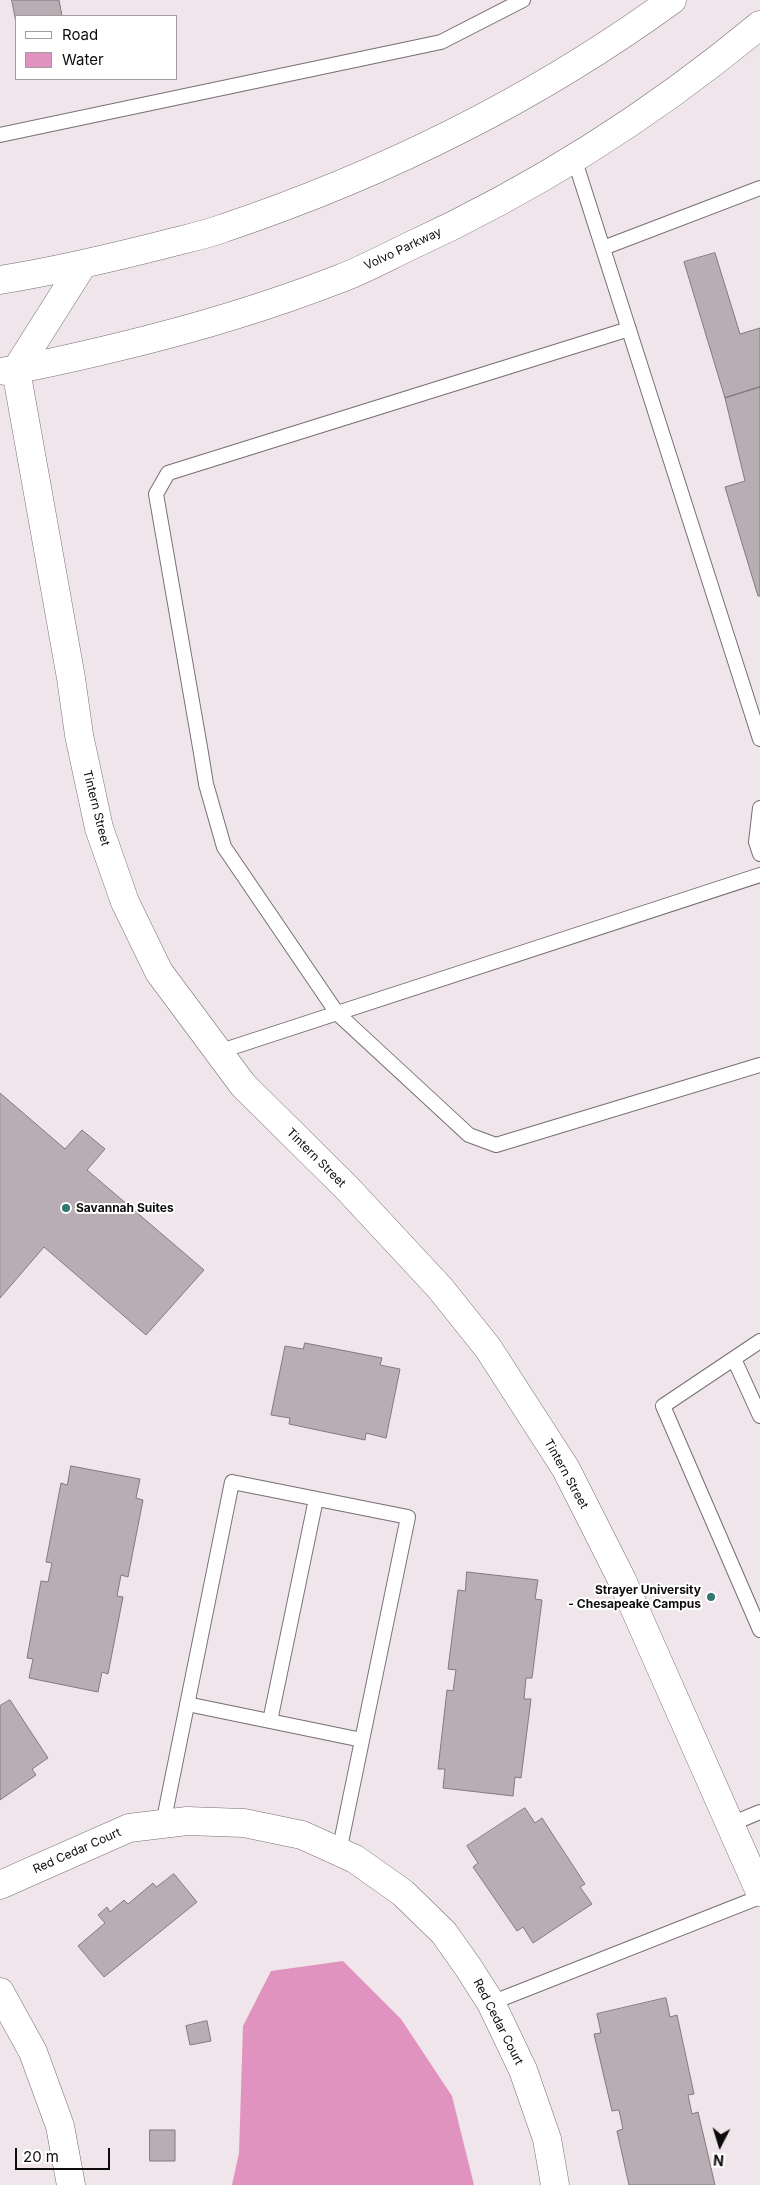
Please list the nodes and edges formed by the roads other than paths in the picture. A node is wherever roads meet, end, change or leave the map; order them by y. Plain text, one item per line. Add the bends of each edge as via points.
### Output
1 (523, 0) edge
2 (672, 0) edge
3 (760, 25) edge
4 (0, 135) edge
5 (574, 158) junction
6 (760, 188) edge
7 (603, 248) junction
8 (83, 264) junction
9 (0, 280) edge
10 (629, 329) junction
11 (8, 371) edge
12 (760, 740) edge
13 (760, 808) edge
14 (760, 854) edge
15 (760, 875) edge
16 (337, 1013) junction
17 (218, 1052) junction
18 (760, 1065) edge
19 (760, 1341) edge
20 (734, 1359) junction
21 (760, 1416) edge
22 (316, 1499) junction
23 (760, 1630) edge
24 (187, 1704) junction
25 (270, 1721) junction
26 (362, 1740) junction
27 (760, 1812) edge
28 (163, 1824) junction
29 (731, 1824) junction
30 (339, 1852) junction
31 (0, 1885) edge
32 (760, 1892) edge
33 (760, 1897) edge
34 (0, 1992) edge
35 (491, 2003) junction
36 (71, 2185) edge
37 (555, 2185) edge

1 - 4 lane via 440,42
2 - 8 street via 541,86 438,142 332,189 222,229
3 - 5 street, Volvo Parkway via 718,59
5 - 7 lane
5 - 11 street, Volvo Parkway via 504,200 341,278 165,336
6 - 7 lane
7 - 10 lane
8 - 9 street
8 - 11 street
10 - 12 lane
10 - 16 lane via 168,473 156,494 206,784 224,847
11 - 17 street, Tintern Street via 99,828 125,902 160,972
13 - 14 lane via 756,842
15 - 16 lane
16 - 17 lane
16 - 18 lane via 469,1135 496,1145
17 - 29 street, Tintern Street via 243,1085 347,1188 440,1288 488,1348 566,1469 622,1580
19 - 20 lane
20 - 21 lane
20 - 23 lane via 663,1406
22 - 24 lane via 232,1482
22 - 25 lane
22 - 26 lane via 408,1517
24 - 25 lane
24 - 28 lane
25 - 26 lane
26 - 30 lane
27 - 29 lane
28 - 30 street, Red Cedar Court via 187,1821 244,1823 302,1835
28 - 31 street, Red Cedar Court via 130,1828
29 - 32 street, Tintern Street
30 - 35 street, Red Cedar Court via 355,1859 403,1892 444,1934
33 - 35 lane
34 - 36 street via 33,2052 60,2126
35 - 37 street, Red Cedar Court via 523,2070 547,2139

